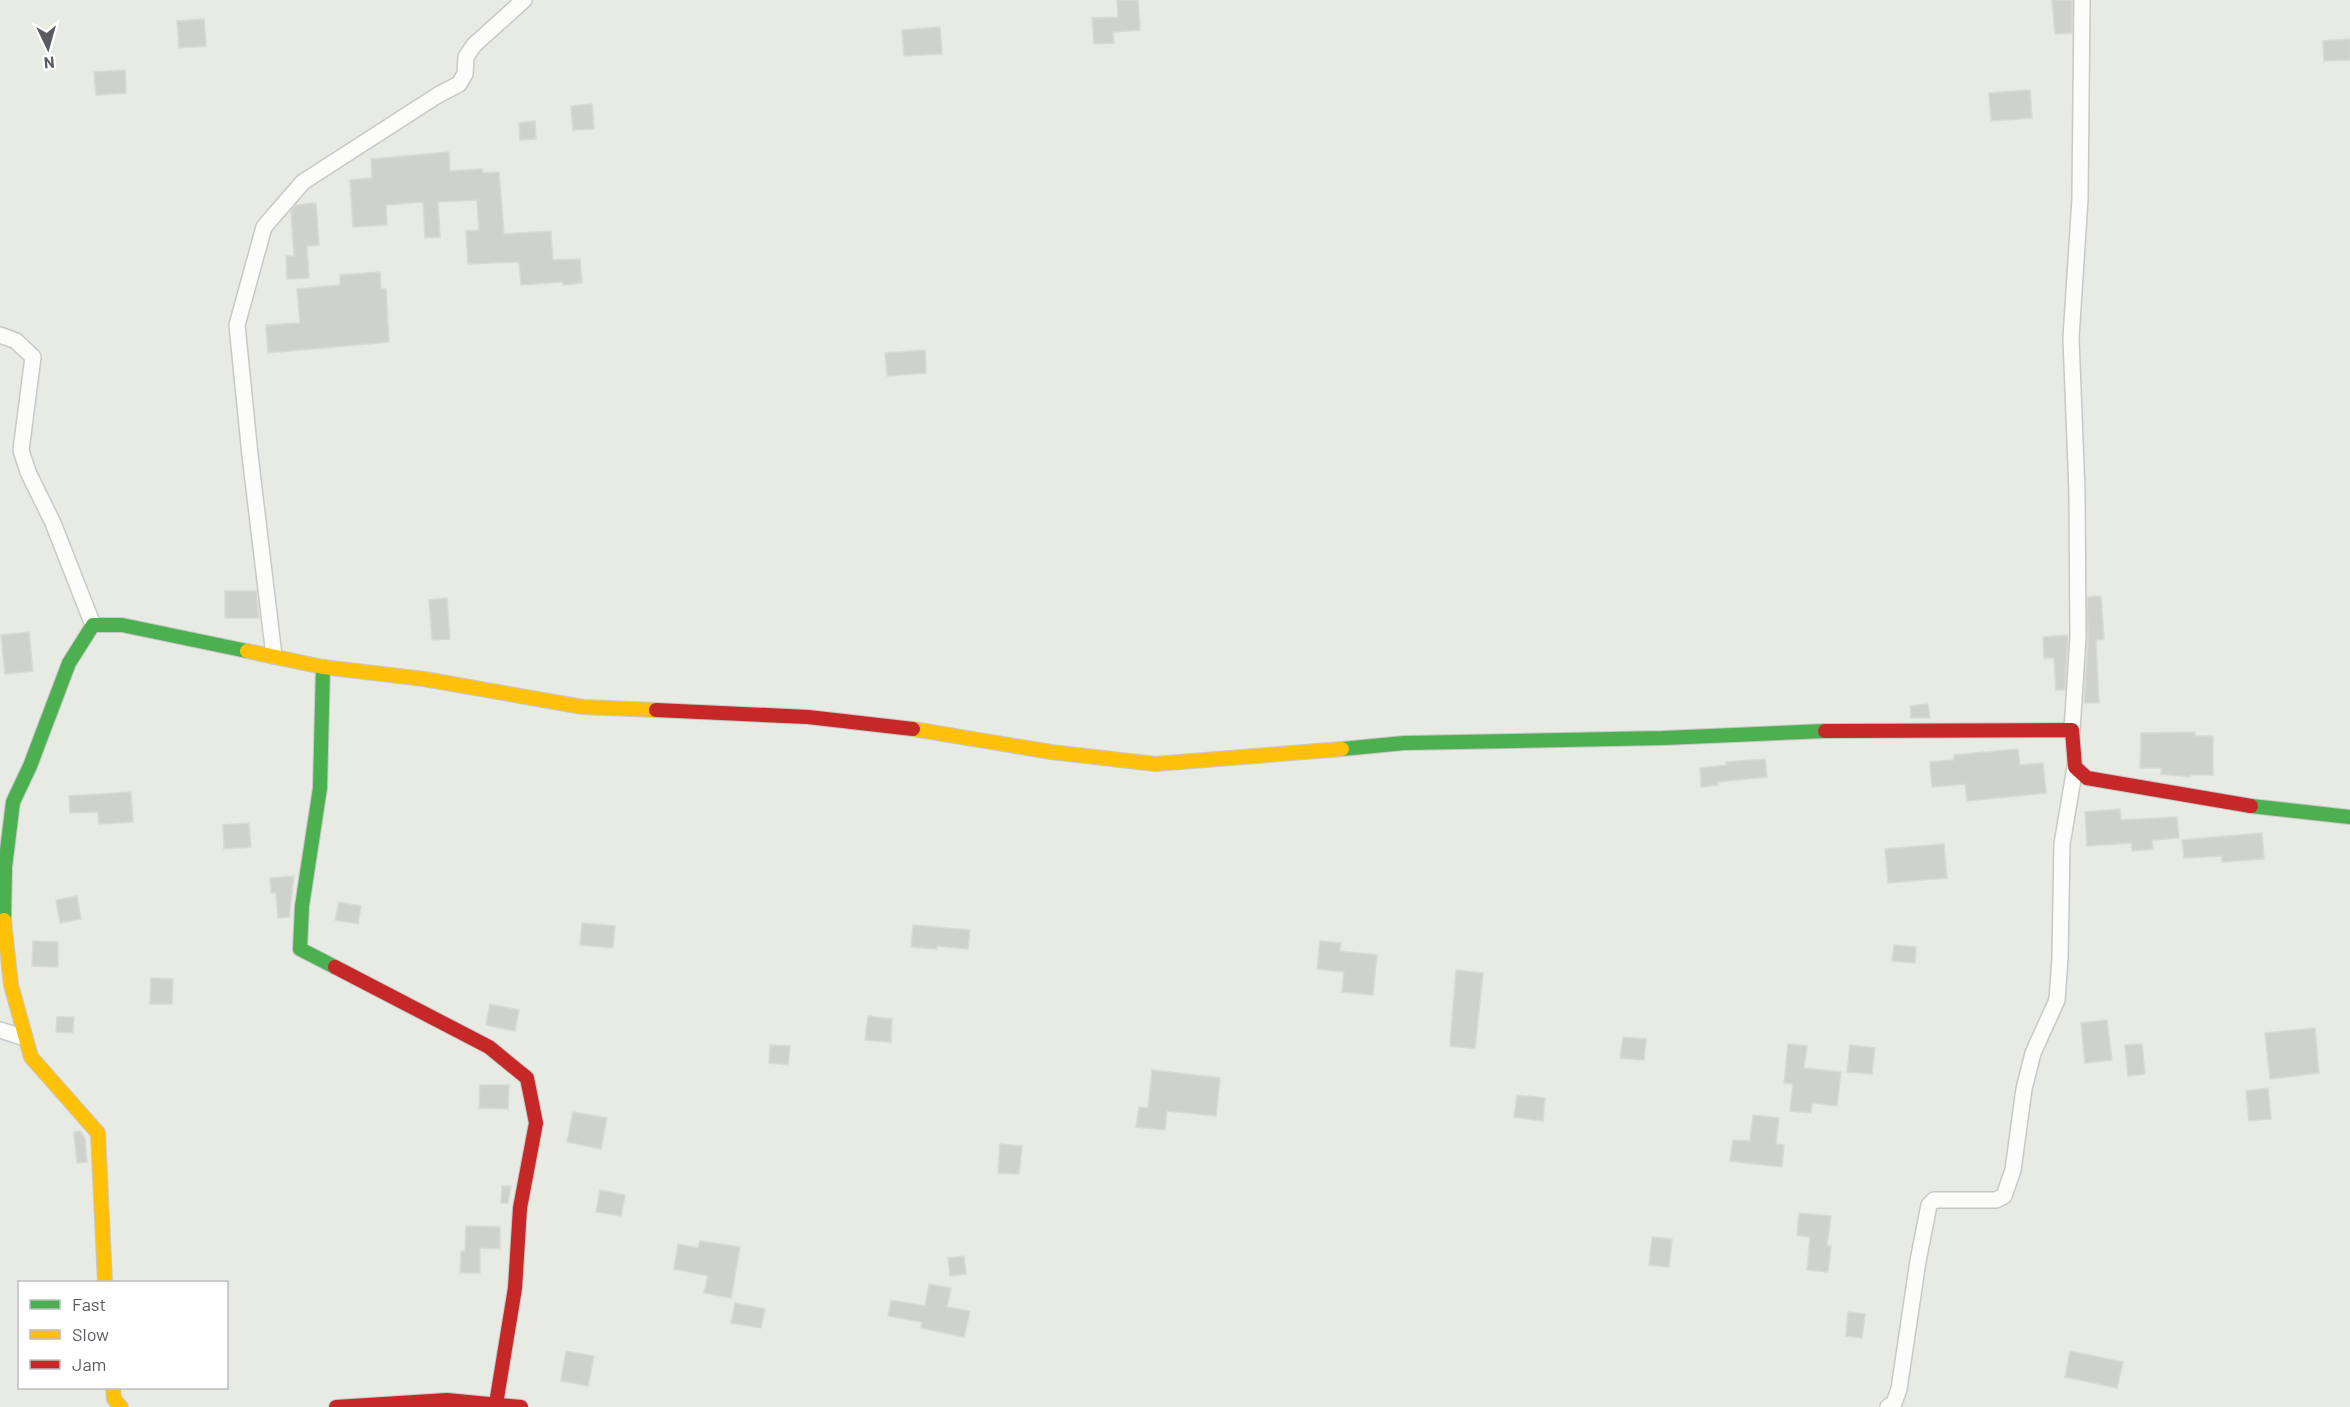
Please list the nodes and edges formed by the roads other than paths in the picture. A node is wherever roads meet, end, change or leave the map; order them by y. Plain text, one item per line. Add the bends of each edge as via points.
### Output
1 (524, 0) edge
2 (2082, 0) edge
3 (0, 334) edge
4 (93, 625) junction
5 (274, 656) junction
6 (323, 667) junction
7 (2072, 730) junction
8 (2075, 767) junction
9 (2350, 817) edge
10 (0, 1030) edge
11 (26, 1038) junction
12 (105, 1281) edge
13 (113, 1389) edge
14 (500, 1405) edge
15 (121, 1407) edge
16 (336, 1407) edge
17 (521, 1407) edge
18 (1888, 1407) edge

1 - 5 street via 474,45 466,57 465,75 459,84 303,182 264,227 237,325
2 - 7 street via 2080,199 2071,338 2078,638
3 - 4 street via 16,341 33,357 21,450
4 - 5 street via 122,625
4 - 11 street via 69,663 13,802 5,867 4,926 11,985
5 - 6 street
6 - 7 street via 424,679 583,707 808,717 1155,764 1404,743 1820,731
6 - 14 street via 320,788 302,906 300,949 489,1047 527,1078 536,1123 520,1208 515,1288
7 - 8 street
8 - 9 street via 2087,778 2100,782 2229,804
8 - 18 street via 2062,844 2057,1000 2033,1053 2013,1170 2004,1196 1996,1200 1934,1200 1929,1205 1899,1389 1894,1403
10 - 11 street
11 - 12 street via 31,1057 98,1133
13 - 15 street via 114,1399
14 - 16 street via 447,1400
14 - 17 street

